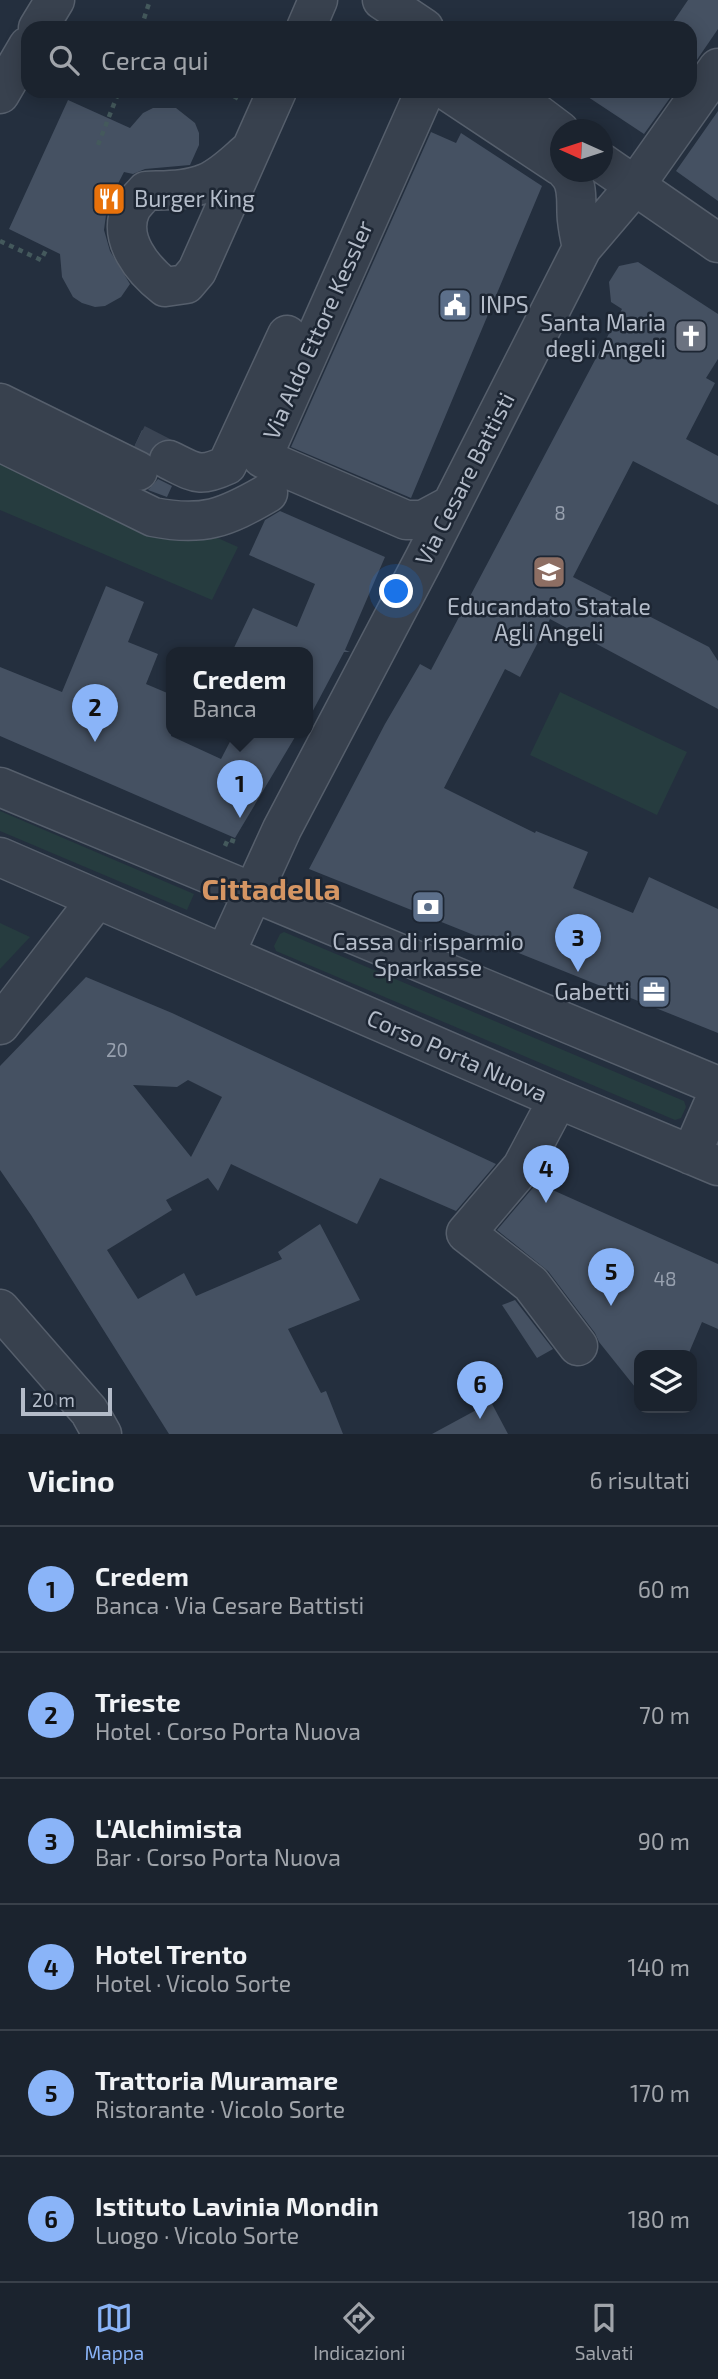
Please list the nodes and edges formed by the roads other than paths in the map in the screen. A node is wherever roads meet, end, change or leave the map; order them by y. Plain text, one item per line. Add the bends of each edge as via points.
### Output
1 (55, 0) edge
2 (318, 0) edge
3 (382, 0) edge
4 (42, 21) edge
5 (309, 21) edge
6 (414, 21) edge
7 (21, 58) edge
8 (718, 68) edge
9 (0, 94) edge
10 (274, 98) edge
11 (394, 98) edge
12 (422, 98) edge
13 (458, 98) edge
14 (516, 98) edge
15 (697, 98) edge
16 (697, 98) edge
17 (550, 123) edge
18 (250, 150) dead end
19 (550, 159) edge
20 (613, 171) edge
21 (573, 182) edge
22 (634, 187) junction
23 (718, 243) edge
24 (582, 248) junction
25 (9, 396) edge
26 (0, 442) edge
27 (256, 466) junction
28 (451, 505) junction
29 (407, 520) junction
30 (425, 557) junction
31 (0, 787) edge
32 (0, 857) edge
33 (251, 893) junction
34 (97, 899) junction
35 (225, 954) junction
36 (0, 1025) edge
37 (718, 1086) edge
38 (718, 1094) edge
39 (558, 1099) junction
40 (705, 1161) edge
41 (0, 1309) edge
42 (578, 1346) dead end
43 (102, 1434) edge

1 - 4 street
2 - 5 street
3 - 6 street
7 - 9 street
8 - 16 street, Via Cesare Battisti
10 - 18 street
11 - 27 street
12 - 27 street, Via Aldo Ettore Kessler
13 - 19 street
14 - 17 street
15 - 22 street, Via Cesare Battisti
20 - 22 street
21 - 24 street
22 - 23 street
22 - 24 street, Via Cesare Battisti
24 - 28 street, Via Cesare Battisti
25 - 27 street via 154,465 189,494 218,493 244,482
26 - 27 street via 153,517 179,522 232,514
27 - 29 street, Via Aldo Ettore Kessler
28 - 29 street via 422,520
28 - 30 street, Via Cesare Battisti
29 - 30 street via 419,533
30 - 33 street, Via Cesare Battisti
31 - 33 street
32 - 34 street, Corso Porta Nuova
33 - 35 street
33 - 37 street
34 - 35 street, Corso Porta Nuova
34 - 36 street
35 - 39 street, Corso Porta Nuova
38 - 40 street, Corso Porta Nuova
39 - 40 street, Corso Porta Nuova
39 - 42 street via 522,1167 466,1233 531,1284
41 - 43 street via 89,1411

